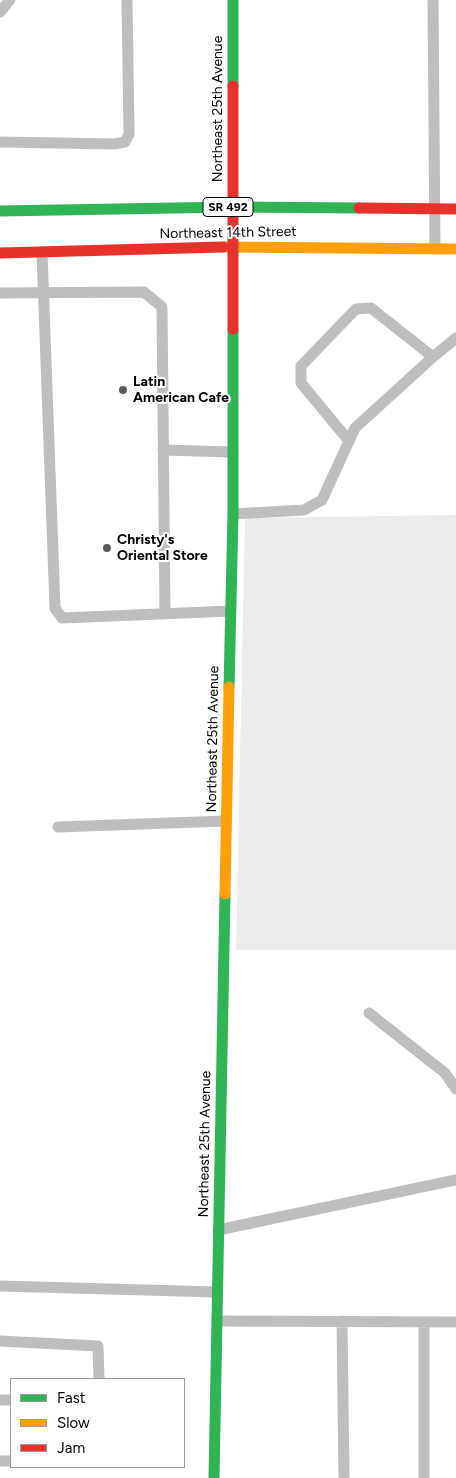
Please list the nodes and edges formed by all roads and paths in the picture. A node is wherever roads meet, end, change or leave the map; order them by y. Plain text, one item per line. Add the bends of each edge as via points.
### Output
1 (10, 0) edge
2 (127, 0) edge
3 (233, 0) edge
4 (433, 0) edge
5 (0, 12) edge
6 (0, 142) edge
7 (233, 207) junction
8 (434, 209) junction
9 (456, 209) edge
10 (0, 211) edge
11 (233, 247) junction
12 (435, 249) junction
13 (456, 249) edge
14 (42, 252) junction
15 (0, 253) edge
16 (43, 292) junction
17 (0, 293) edge
18 (456, 338) edge
19 (433, 357) junction
20 (349, 441) junction
21 (163, 450) junction
22 (233, 452) junction
23 (233, 514) junction
24 (230, 611) junction
25 (164, 614) junction
26 (226, 821) junction
27 (58, 827) dead end
28 (369, 1013) dead end
29 (456, 1089) edge
30 (456, 1180) edge
31 (218, 1230) junction
32 (0, 1286) edge
33 (217, 1292) junction
34 (216, 1321) junction
35 (342, 1322) junction
36 (424, 1322) junction
37 (456, 1322) edge
38 (0, 1341) edge
39 (99, 1378) edge
40 (214, 1478) edge
41 (344, 1478) edge
42 (424, 1478) edge

1 - 5 lane
2 - 6 lane via 129,134 125,142
3 - 7 street, Northeast 25th Avenue
4 - 8 lane
7 - 8 street, Northeast 14th Street / SR 492
7 - 10 street, Northeast 14th Street / SR 492
7 - 11 street, Northeast 25th Avenue
8 - 9 street, Northeast 14th Street / SR 492
8 - 12 lane
11 - 12 street, Northeast 14th Street
11 - 14 street, Northeast 14th Street
11 - 22 street, Northeast 25th Avenue
12 - 13 street, Northeast 14th Street
14 - 15 street, Northeast 14th Street
14 - 16 lane
16 - 17 lane
16 - 21 lane via 144,292 162,307
16 - 25 lane via 55,608 62,618
18 - 19 lane
19 - 20 lane via 355,428
19 - 20 lane via 371,308 356,309 301,366 301,383
20 - 23 lane via 322,500 304,510
21 - 22 lane
21 - 25 lane
22 - 23 street, Northeast 25th Avenue
23 - 24 street, Northeast 25th Avenue
24 - 25 lane
24 - 26 street, Northeast 25th Avenue
26 - 27 lane
26 - 31 street, Northeast 25th Avenue
28 - 29 lane via 444,1073
30 - 31 lane
31 - 33 street, Northeast 25th Avenue
32 - 33 lane
33 - 34 street, Northeast 25th Avenue
34 - 35 lane
34 - 40 street, Northeast 25th Avenue
35 - 36 lane
35 - 41 lane
36 - 37 lane
36 - 42 lane
38 - 39 lane via 98,1346

